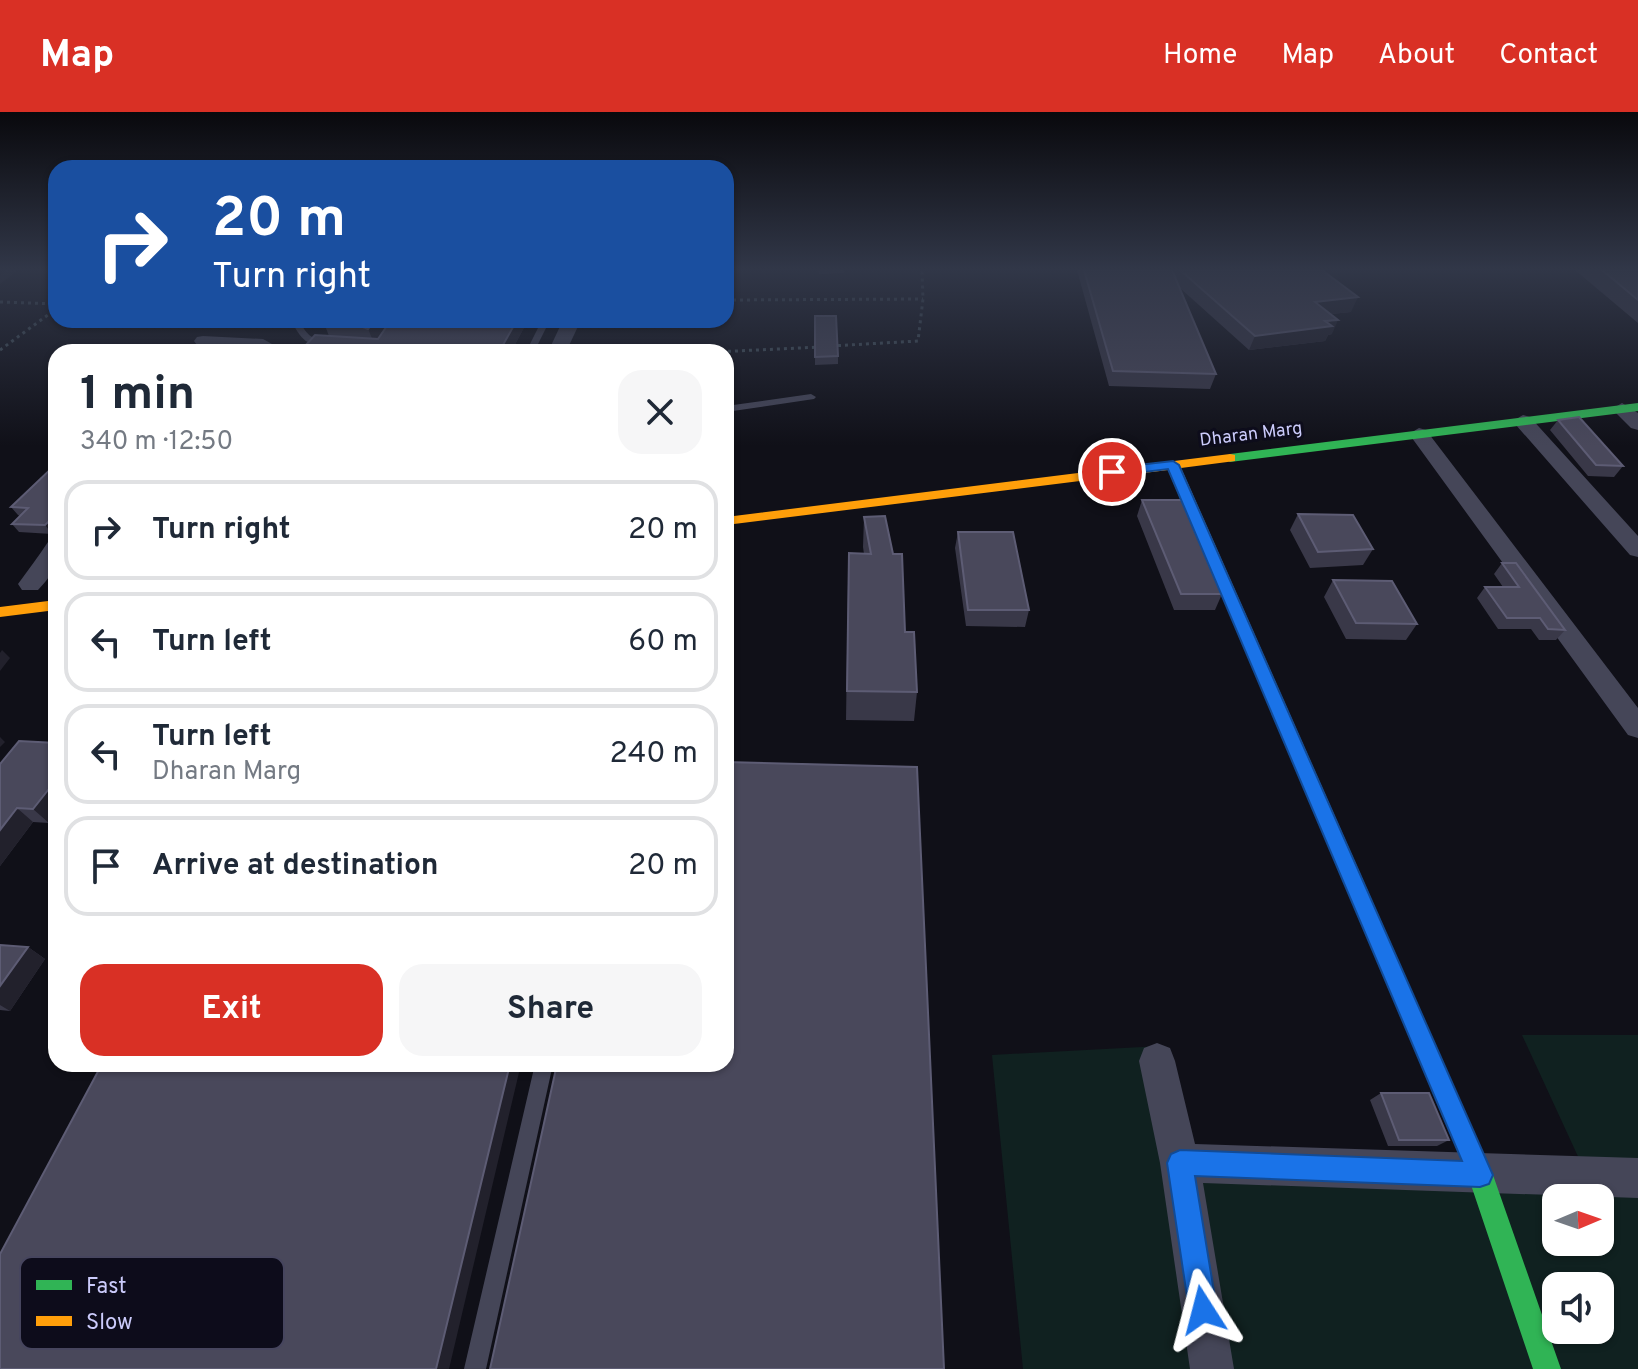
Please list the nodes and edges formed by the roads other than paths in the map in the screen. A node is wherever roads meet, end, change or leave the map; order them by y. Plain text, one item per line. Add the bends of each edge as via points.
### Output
1 (215, 329) edge
2 (263, 344) edge
3 (310, 344) edge
4 (337, 344) edge
5 (811, 397) dead end
6 (734, 408) edge
7 (1630, 408) edge
8 (1523, 421) junction
9 (1638, 424) edge
10 (1419, 434) junction
11 (1173, 465) junction
12 (734, 520) edge
13 (1638, 550) edge
14 (48, 562) edge
15 (48, 582) edge
16 (22, 585) joint
17 (48, 607) edge
18 (3, 617) edge
19 (1638, 728) edge
20 (1157, 1061) dead end
21 (542, 1072) edge
22 (1180, 1163) junction
23 (1480, 1175) junction
24 (1638, 1178) edge
25 (475, 1369) edge
26 (1212, 1369) edge
27 (1547, 1369) edge

1 - 2 street via 203,341
3 - 4 lane
5 - 6 lane
7 - 8 main road, Dharan Marg
7 - 9 street
8 - 10 main road, Dharan Marg
8 - 13 street
10 - 11 main road, Dharan Marg
10 - 19 street
11 - 12 main road, Dharan Marg
11 - 23 main road
14 - 16 street
15 - 16 main road
17 - 18 main road
20 - 22 street
21 - 25 lane
22 - 23 street
22 - 26 street
23 - 24 street
23 - 27 main road

